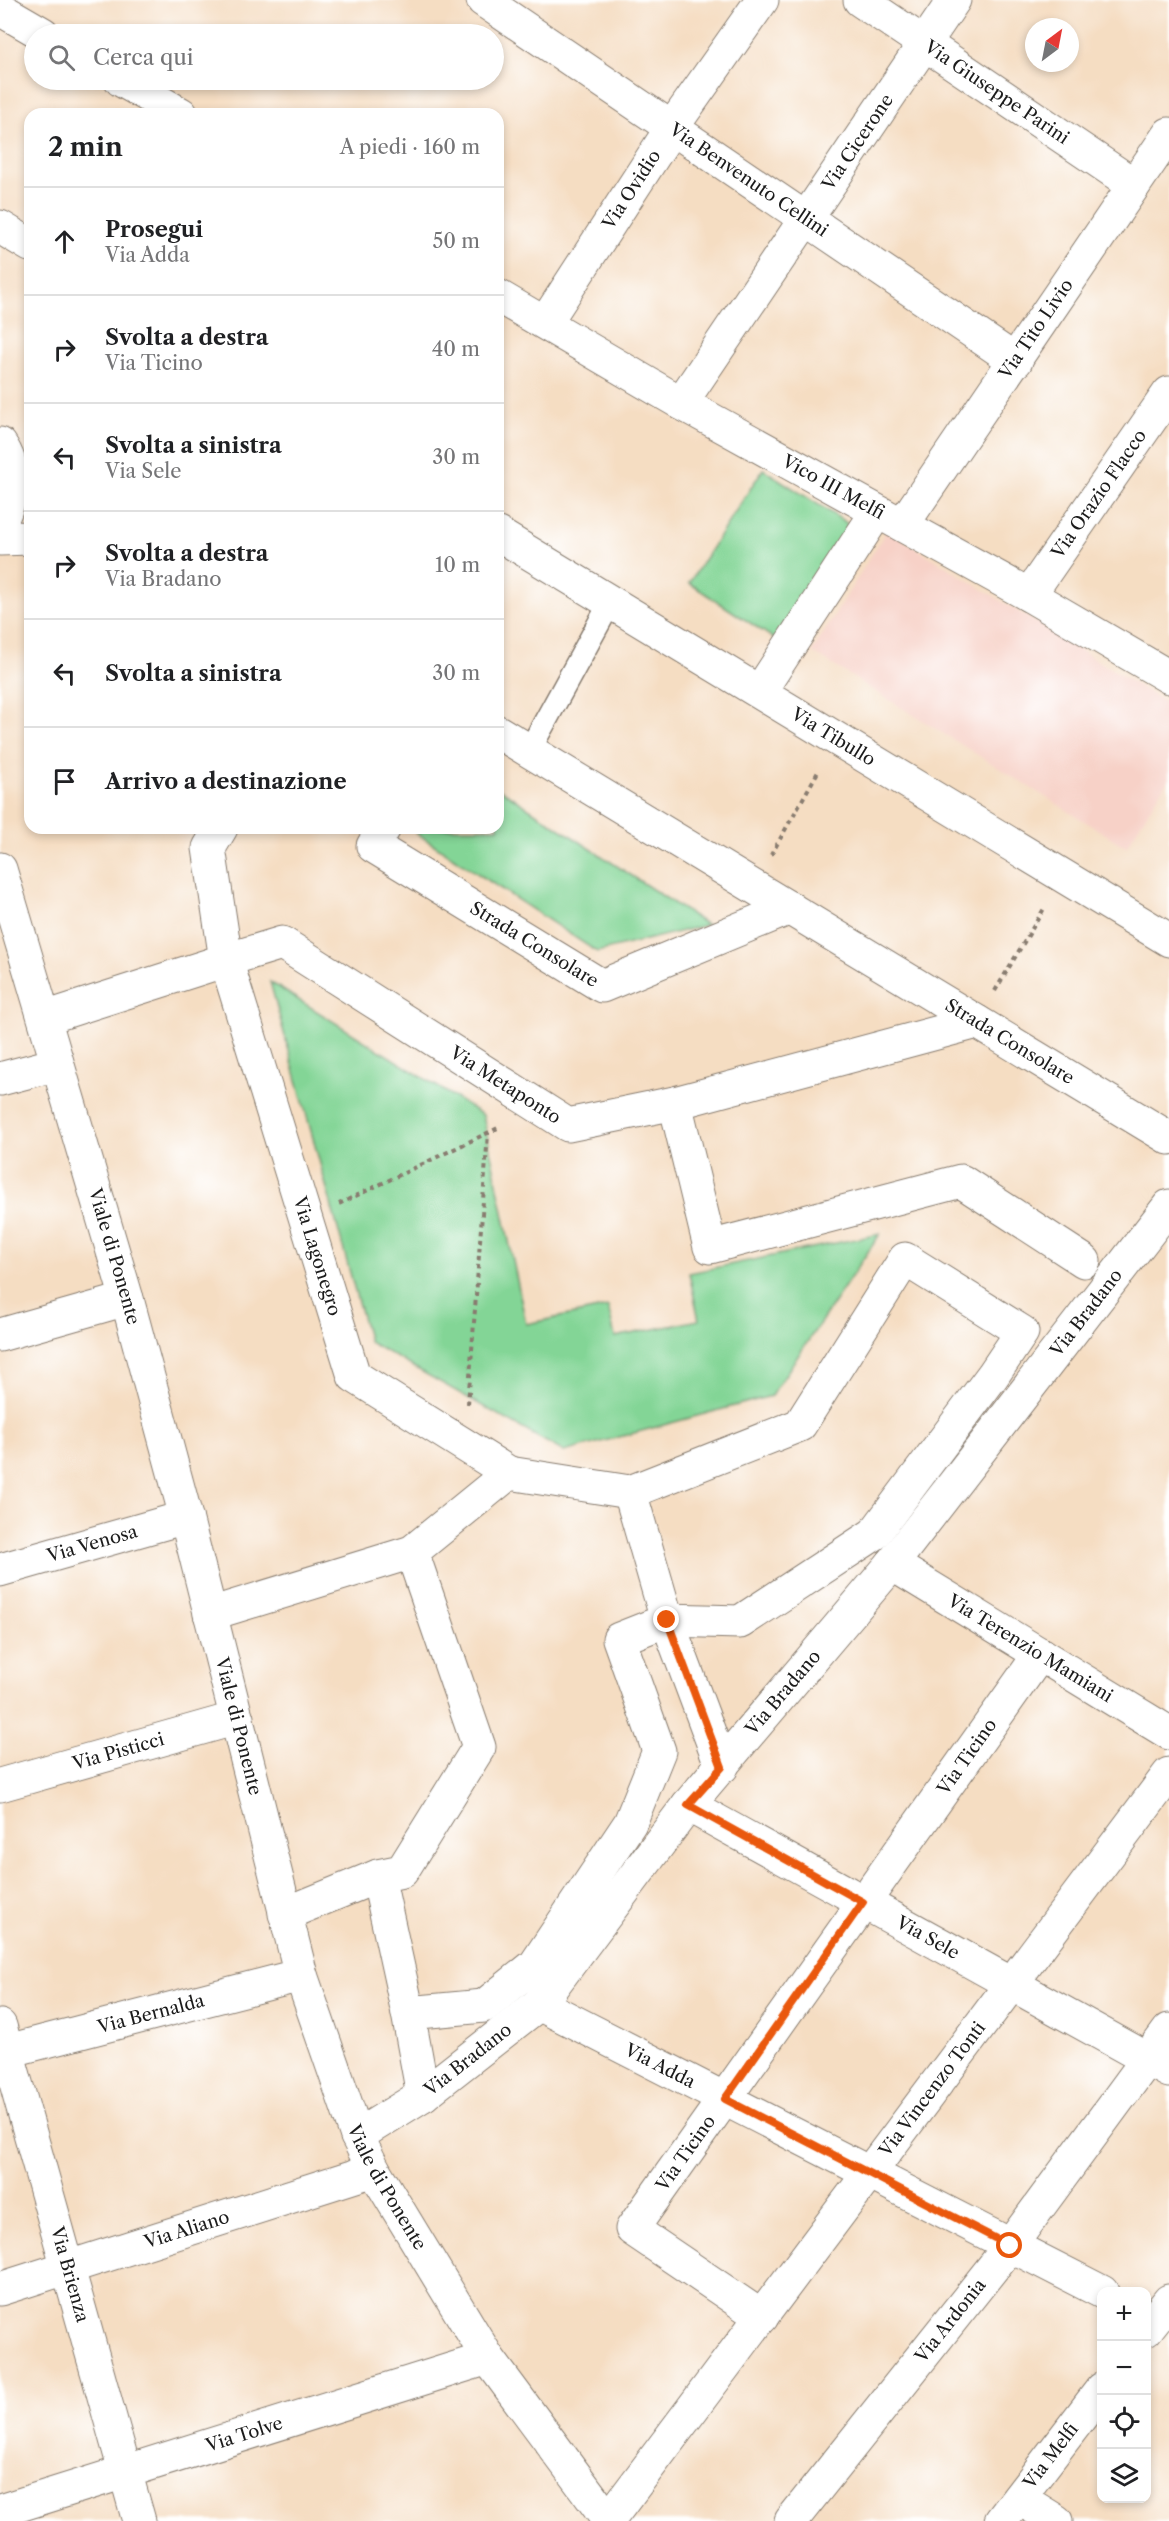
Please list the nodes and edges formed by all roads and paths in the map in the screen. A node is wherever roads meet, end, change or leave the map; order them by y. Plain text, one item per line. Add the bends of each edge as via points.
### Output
1 (483, 0) edge
2 (762, 0) edge
3 (860, 0) edge
4 (954, 0) edge
5 (924, 43) junction
6 (139, 90) edge
7 (170, 108) edge
8 (671, 129) junction
9 (1169, 134) edge
10 (1134, 185) junction
11 (807, 218) junction
12 (0, 227) edge
13 (24, 241) edge
14 (504, 299) edge
15 (545, 323) junction
16 (1016, 361) junction
17 (1169, 393) edge
18 (681, 403) junction
19 (0, 437) edge
20 (0, 444) edge
21 (24, 451) edge
22 (890, 518) junction
23 (0, 523) edge
24 (24, 538) edge
25 (504, 538) edge
26 (0, 539) edge
27 (1029, 595) junction
28 (610, 603) junction
29 (1164, 665) edge
30 (760, 691) junction
31 (504, 736) edge
32 (838, 738) junction
33 (529, 751) junction
34 (217, 834) edge
35 (380, 834) edge
36 (0, 869) edge
37 (1063, 875) junction
38 (753, 886) junction
39 (790, 908) junction
40 (1169, 940) edge
41 (226, 960) junction
42 (45, 1018) junction
43 (977, 1022) junction
44 (57, 1064) junction
45 (0, 1080) edge
46 (675, 1103) junction
47 (540, 1107) junction
48 (488, 1133) junction
49 (1169, 1138) edge
50 (1169, 1206) edge
51 (306, 1220) junction
52 (1084, 1261) dead end
53 (126, 1299) junction
54 (0, 1335) edge
55 (993, 1375) junction
56 (1024, 1393) junction
57 (465, 1445) junction
58 (509, 1473) junction
59 (630, 1492) junction
60 (186, 1517) junction
61 (412, 1552) junction
62 (892, 1564) junction
63 (0, 1569) edge
64 (210, 1614) junction
65 (667, 1620) junction
66 (1040, 1654) junction
67 (237, 1718) junction
68 (1169, 1733) edge
69 (722, 1767) junction
70 (1169, 1774) edge
71 (0, 1785) edge
72 (688, 1805) junction
73 (378, 1876) junction
74 (863, 1902) junction
75 (285, 1914) junction
76 (301, 1975) junction
77 (1012, 1984) junction
78 (539, 2004) junction
79 (408, 2013) junction
80 (1169, 2030) edge
81 (2, 2043) edge
82 (1158, 2065) edge
83 (423, 2095) junction
84 (725, 2099) junction
85 (357, 2136) junction
86 (374, 2170) junction
87 (869, 2174) junction
88 (1010, 2246) junction
89 (68, 2269) junction
90 (0, 2289) edge
91 (1097, 2290) edge
92 (762, 2317) junction
93 (488, 2358) junction
94 (1097, 2395) edge
95 (125, 2472) junction
96 (1010, 2509) edge
97 (0, 2511) edge
98 (139, 2521) edge
99 (609, 2521) edge
100 (791, 2521) edge
101 (1056, 2521) edge

1 - 8 street, Via Benvenuto Cellini
2 - 8 street, Via Ovidio
3 - 5 street, Via Giuseppe Parini
4 - 5 street, Via Cicerone
5 - 10 street, Via Giuseppe Parini
5 - 11 street, Via Cicerone
6 - 7 street
8 - 11 street, Via Benvenuto Cellini
8 - 15 street, Via Ovidio
9 - 10 street, Via Tito Livio
10 - 16 street, Via Tito Livio
11 - 16 street, Via Benvenuto Cellini
11 - 18 street, Via Cicerone
12 - 13 street
14 - 15 street, Vico III Melfi
15 - 18 street, Vico III Melfi
16 - 22 street, Via Tito Livio
17 - 27 street, Via Orazio Flacco
18 - 22 street, Vico III Melfi
19 - 21 street
20 - 23 street via 12,476 10,501
22 - 27 street, Vico III Melfi
22 - 30 street, Via Tito Livio
24 - 26 street
25 - 28 street, Via Tibullo
27 - 29 street, Vico III Melfi
28 - 30 street, Via Tibullo
28 - 33 lane
30 - 32 street, Via Tibullo
31 - 33 street, Strada Consolare
32 - 37 street, Via Tibullo
32 - 38 path
33 - 38 street, Strada Consolare
34 - 41 street via 209,848
35 - 39 street, Strada Consolare via 373,846 602,986
36 - 42 street, Viale di Ponente
37 - 40 street, Via Tibullo
37 - 43 path
38 - 39 street, Strada Consolare
39 - 43 street, Strada Consolare
41 - 42 street, Via Metaponto
41 - 47 street, Via Metaponto via 282,943
41 - 51 street, Via Lagonegro
42 - 44 street, Viale di Ponente
43 - 46 street, Via Metaponto
43 - 49 street, Strada Consolare
44 - 45 street
44 - 53 street, Viale di Ponente
46 - 47 street, Via Metaponto via 568,1125
46 - 52 street via 710,1247 961,1181
47 - 48 path
48 - 51 path
48 - 57 path
50 - 56 street, Via Bradano
51 - 57 street, Via Lagonegro via 354,1376
53 - 54 street
53 - 60 street, Viale di Ponente
55 - 56 street
55 - 59 street via 1022,1332 905,1259 800,1425
55 - 65 street via 874,1534 740,1623
56 - 62 street, Via Bradano
57 - 58 street, Via Lagonegro
58 - 59 street
58 - 61 street
59 - 65 street
60 - 63 street, Via Venosa
60 - 64 street, Viale di Ponente
61 - 64 street
61 - 73 street via 479,1747 402,1871
62 - 66 street, Via Terenzio Mamiani
62 - 69 street, Via Bradano
64 - 67 street, Viale di Ponente
65 - 69 street
65 - 79 street via 619,1639 659,1751 630,1823 535,1965 484,2006
66 - 68 street, Via Terenzio Mamiani
66 - 74 street, Via Ticino
67 - 71 street, Via Pisticci
67 - 75 street, Viale di Ponente
69 - 72 street, Via Bradano
70 - 77 street, Via Vincenzo Tonti
72 - 74 street, Via Sele
72 - 78 street, Via Bradano
73 - 75 street
73 - 79 street
74 - 77 street, Via Sele
74 - 84 street, Via Ticino
75 - 76 street, Viale di Ponente
76 - 81 street, Via Bernalda
76 - 85 street, Viale di Ponente
77 - 82 street, Via Sele
77 - 87 street, Via Vincenzo Tonti
78 - 83 street, Via Bradano
78 - 84 street, Via Adda
79 - 83 street
80 - 82 street, Via Ardonia
81 - 89 street, Via Brienza
82 - 88 street, Via Ardonia
83 - 85 street, Via Bradano
84 - 87 street, Via Adda
84 - 92 street, Via Ticino via 632,2229
85 - 86 street, Viale di Ponente
86 - 89 street, Via Aliano
86 - 93 street, Viale di Ponente
87 - 88 street, Via Adda
87 - 92 street, Via Vincenzo Tonti
88 - 91 street, Via Adda
88 - 100 street, Via Ardonia
89 - 90 street, Via Aliano
89 - 95 street, Via Brienza
92 - 99 street, Via Vincenzo Tonti
93 - 95 street, Via Tolve
93 - 99 street, Viale di Ponente
94 - 96 street, Via Melfi
95 - 97 street, Via Tolve
95 - 98 street, Via Brienza
96 - 101 street

